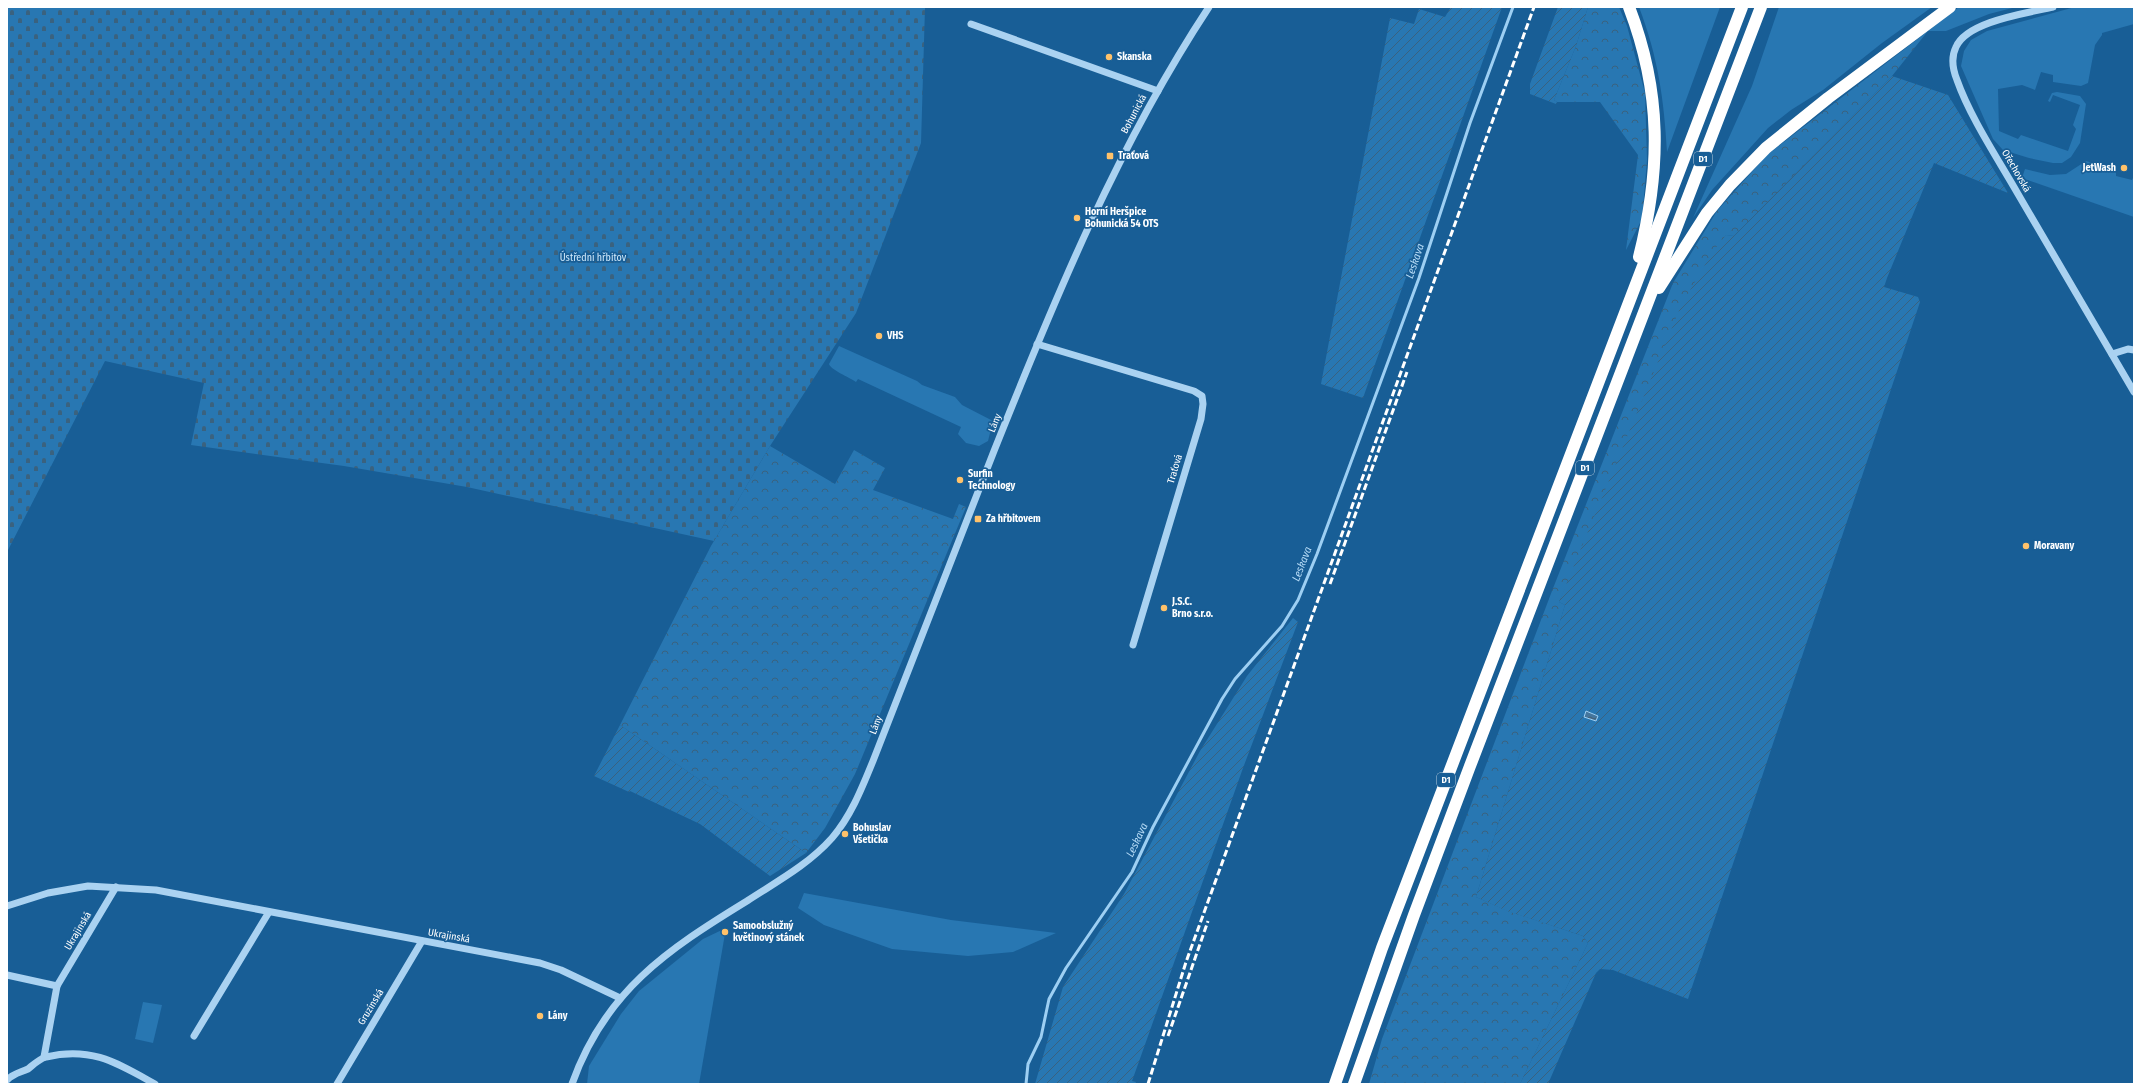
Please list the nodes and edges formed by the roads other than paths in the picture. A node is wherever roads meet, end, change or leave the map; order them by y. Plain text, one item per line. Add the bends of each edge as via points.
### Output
1 (1209, 7) edge
2 (1629, 7) edge
3 (1742, 7) edge
4 (1761, 7) edge
5 (1950, 7) edge
6 (2054, 7) edge
7 (971, 24) dead end
8 (1158, 91) junction
9 (1066, 275) joint
10 (1627, 306) junction
11 (1644, 311) junction
12 (1036, 344) junction
13 (2134, 350) edge
14 (2112, 354) junction
15 (2134, 392) edge
16 (1133, 645) dead end
17 (116, 887) junction
18 (7, 906) edge
19 (269, 912) junction
20 (422, 941) junction
21 (7, 975) edge
22 (57, 986) junction
23 (620, 998) junction
24 (194, 1036) dead end
25 (44, 1057) junction
26 (7, 1080) edge
27 (154, 1084) edge
28 (337, 1084) edge
29 (572, 1084) edge
30 (1335, 1084) edge
31 (1354, 1084) edge

1 - 8 street, Bohunická
2 - 10 highway via 1651,82 1656,147 1648,217
3 - 10 highway, D1
4 - 11 highway, D1
5 - 11 highway via 1766,148 1707,213
6 - 14 street, Ořechovská via 1972,30 1956,46 1954,69 1964,96 1990,146
7 - 8 street, Bohunická
8 - 9 street, Bohunická via 1108,185
9 - 12 street, Lány
10 - 30 highway, D1 via 1387,934
11 - 31 highway, D1 via 1422,893
12 - 16 street, Traťová via 1194,391 1202,396 1200,419
12 - 23 street, Lány via 868,772 844,821 826,844 805,862 673,948 652,965
13 - 14 street via 2128,349
14 - 15 street, Ořechovská
17 - 18 street, Ukrajinská via 88,886 48,893
17 - 19 street, Ukrajinská via 156,890
17 - 22 street, Ukrajinská
19 - 20 street, Ukrajinská
19 - 24 street
20 - 23 street, Ukrajinská via 545,965
20 - 28 street, Gruzínská
21 - 22 street
22 - 25 street, Ukrajinská
23 - 29 street, Lány via 581,1061
25 - 26 street via 27,1069 14,1073
25 - 27 street via 82,1053 111,1059

